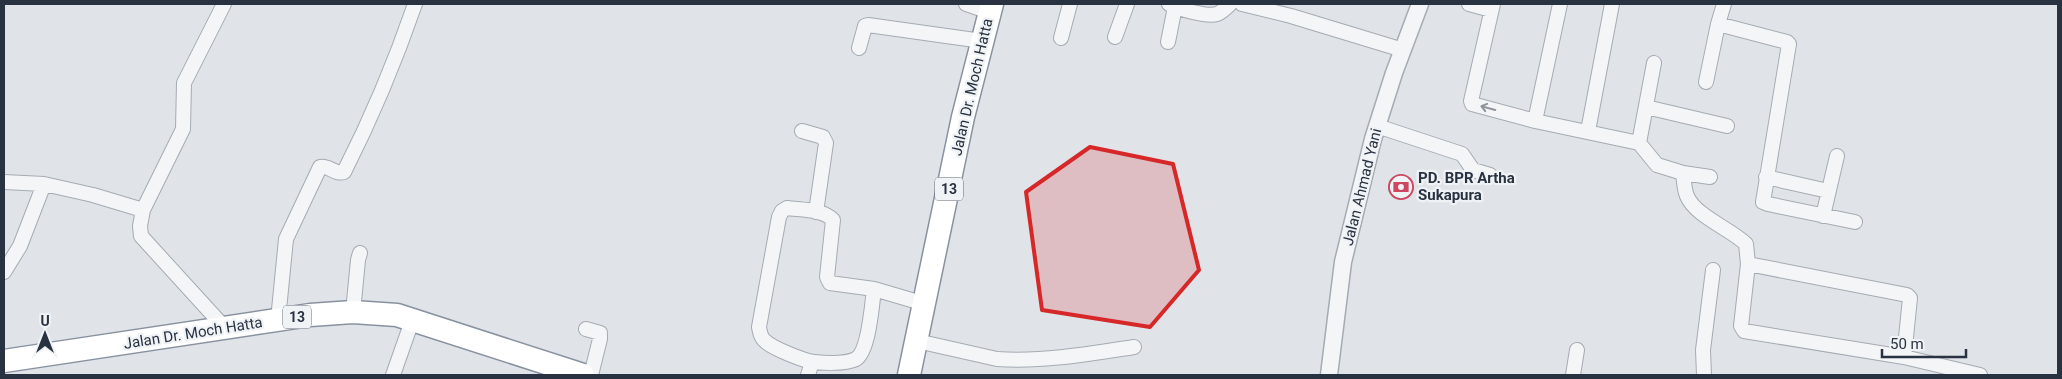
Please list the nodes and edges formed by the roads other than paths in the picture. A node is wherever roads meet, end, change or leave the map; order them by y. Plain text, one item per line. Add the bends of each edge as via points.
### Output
1 (224, 4) edge
2 (416, 4) edge
3 (966, 4) edge
4 (1070, 4) edge
5 (1127, 4) edge
6 (1230, 4) edge
7 (1242, 4) edge
8 (1420, 4) edge
9 (1469, 4) edge
10 (1560, 4) edge
11 (1612, 4) edge
12 (1724, 4) edge
13 (1172, 6) edge
14 (1492, 7) edge
15 (990, 8) edge
16 (1292, 10) edge
17 (1718, 24) junction
18 (1114, 37) dead end
19 (1061, 38) dead end
20 (982, 41) junction
21 (1168, 42) dead end
22 (859, 48) dead end
23 (1403, 50) junction
24 (1654, 63) dead end
25 (1706, 82) dead end
26 (1646, 107) junction
27 (1535, 120) junction
28 (1377, 126) junction
29 (1727, 126) dead end
30 (802, 131) dead end
31 (1588, 131) junction
32 (1639, 142) junction
33 (1836, 156) dead end
34 (1682, 172) junction
35 (1490, 175) dead end
36 (1710, 177) dead end
37 (1766, 177) junction
38 (4, 182) edge
39 (44, 184) junction
40 (1828, 191) junction
41 (143, 210) junction
42 (816, 212) junction
43 (1823, 216) junction
44 (1855, 222) dead end
45 (360, 253) dead end
46 (1748, 264) junction
47 (1713, 270) dead end
48 (4, 272) edge
49 (874, 289) junction
50 (925, 304) junction
51 (353, 312) junction
52 (278, 320) junction
53 (412, 321) junction
54 (224, 327) junction
55 (586, 329) dead end
56 (917, 341) junction
57 (1134, 347) dead end
58 (1577, 350) dead end
59 (1904, 357) junction
60 (4, 361) edge
61 (810, 369) edge
62 (393, 375) edge
63 (584, 375) edge
64 (591, 375) edge
65 (909, 375) edge
66 (1329, 375) edge
67 (1573, 375) edge
68 (1704, 375) edge
69 (1980, 375) edge

1 - 41 street via 184,83 183,130
2 - 52 street via 386,85 344,172 320,167 288,233
3 - 15 street
4 - 19 street
5 - 18 street
6 - 13 street via 1214,15
7 - 16 street
8 - 23 street, Jalan Ahmad Yani
9 - 14 street
10 - 27 street
11 - 31 street
12 - 17 street
13 - 21 street
27 -> 14 street via 1472,102
15 - 20 highway, Jalan Dr. Moch Hatta / 13
16 - 23 street
17 - 25 street
17 - 37 street via 1789,44
20 - 22 street via 868,25
20 - 50 highway, Jalan Dr. Moch Hatta / 13
23 - 28 street, Jalan Ahmad Yani
24 - 26 street
26 - 29 street
26 - 32 street
27 - 31 street
28 - 35 street via 1462,154 1473,170
28 - 66 street, Jalan Ahmad Yani via 1343,262
30 - 42 street via 823,137 826,143
31 - 32 street
32 - 34 street via 1657,164
33 - 40 street
34 - 36 street
34 - 46 street via 1690,201 1703,214 1746,243
37 - 40 street
37 - 43 street via 1764,204
38 - 39 street
39 - 41 street
39 - 48 street via 20,246
40 - 43 street
41 - 54 street via 142,236
42 - 49 street via 830,216 832,220 827,277 830,283
42 - 61 street via 788,208 782,211 759,327 760,335 772,347
43 - 44 street
45 - 51 street
46 - 59 street via 1907,295 1910,298
46 - 59 street via 1741,326 1744,330
47 - 68 street via 1703,350
49 - 50 street
49 - 61 street via 861,353 846,362
50 - 56 highway, Jalan Dr. Moch Hatta / 13
51 - 52 highway, Jalan Dr. Moch Hatta / 13
51 - 53 highway, Jalan Dr. Moch Hatta / 13 via 397,315
52 - 54 highway, Jalan Dr. Moch Hatta / 13
53 - 62 street
53 - 63 highway, Jalan Dr. Moch Hatta / 13
54 - 60 highway, Jalan Dr. Moch Hatta / 13
55 - 64 street via 600,333
56 - 57 street via 1010,360 1066,357
56 - 65 highway, Jalan Dr. Moch Hatta / 13
58 - 67 street
59 - 69 street

